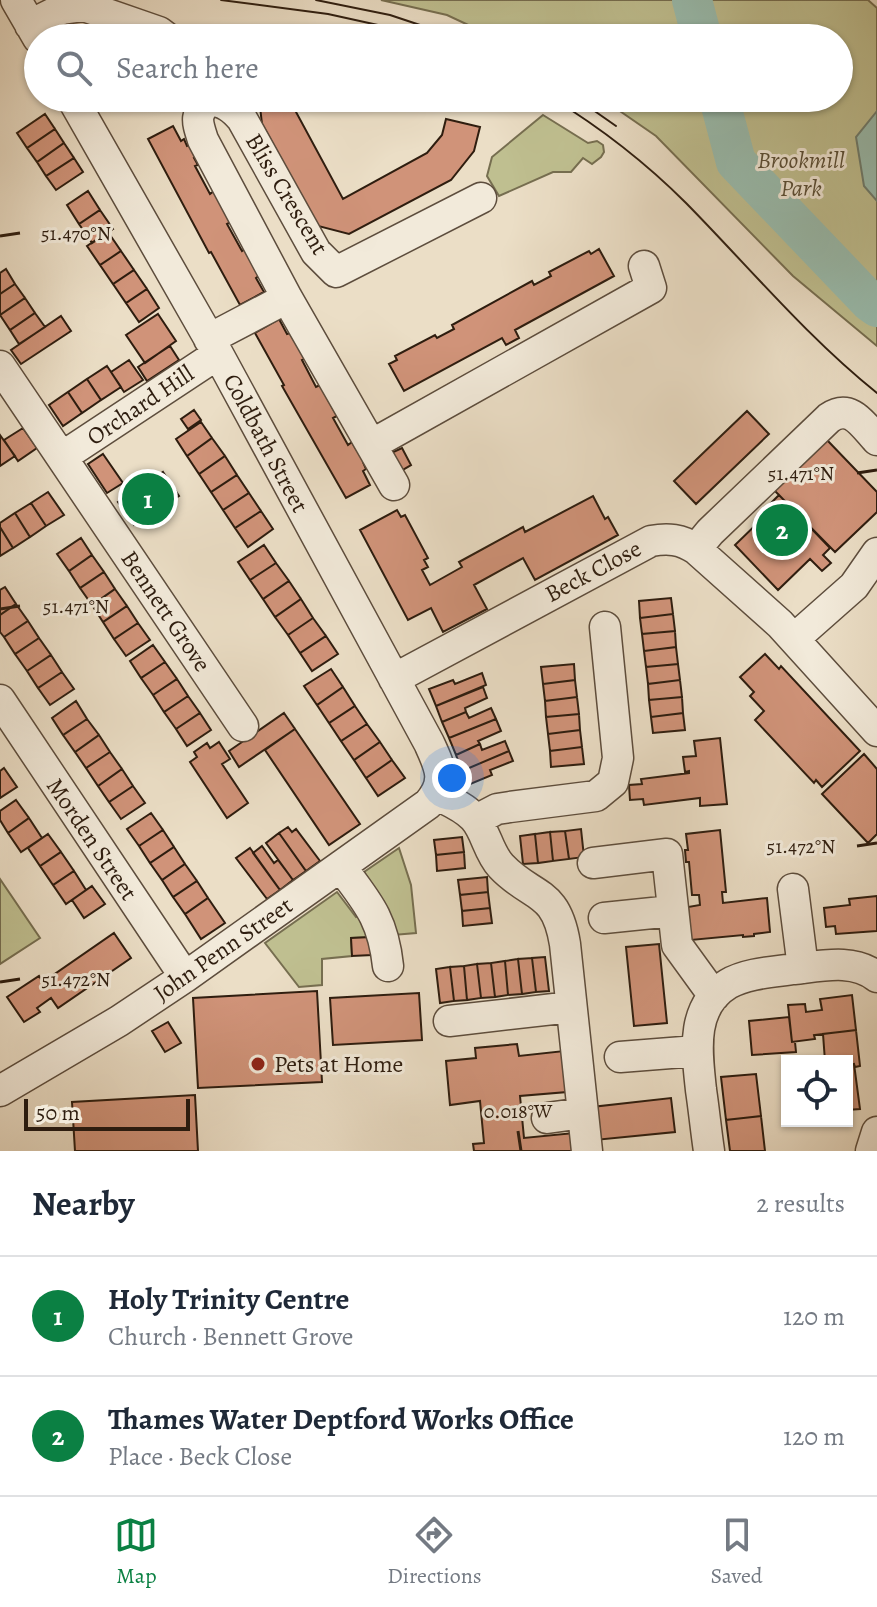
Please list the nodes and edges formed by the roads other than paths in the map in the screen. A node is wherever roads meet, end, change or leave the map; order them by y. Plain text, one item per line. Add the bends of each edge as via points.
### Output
1 (28, 21) edge
2 (136, 24) edge
3 (80, 112) edge
4 (199, 112) edge
5 (236, 112) edge
6 (481, 198) dead end
7 (644, 266) dead end
8 (287, 298) junction
9 (214, 347) junction
10 (0, 366) edge
11 (877, 440) edge
12 (371, 445) junction
13 (62, 457) junction
14 (394, 485) dead end
15 (696, 549) junction
16 (877, 553) edge
17 (787, 632) junction
18 (600, 643) dead end
19 (394, 679) junction
20 (0, 700) edge
21 (243, 726) dead end
22 (877, 731) edge
23 (437, 795) junction
24 (476, 820) junction
25 (593, 863) dead end
26 (341, 867) junction
27 (793, 889) dead end
28 (672, 911) junction
29 (604, 918) dead end
30 (388, 966) dead end
31 (803, 968) junction
32 (185, 977) junction
33 (877, 977) edge
34 (714, 996) junction
35 (571, 1007) junction
36 (449, 1021) dead end
37 (696, 1051) junction
38 (620, 1057) dead end
39 (0, 1091) edge
40 (583, 1113) junction
41 (547, 1118) dead end
42 (877, 1132) edge
43 (587, 1151) edge
44 (709, 1151) edge
45 (871, 1151) edge

1 - 2 street via 84,6
3 - 9 street, Coldbath Street
4 - 8 street, Bliss Crescent via 203,140
5 - 6 street, Bliss Crescent via 316,252 336,272
7 - 12 street via 651,288
8 - 9 street
8 - 12 street, Bliss Crescent
9 - 13 street, Orchard Hill
9 - 19 street, Coldbath Street
10 - 13 street, Bennett Grove
11 - 15 street via 855,417 838,412
12 - 14 street, Bliss Crescent
13 - 21 street, Bennett Grove
15 - 17 street, Beck Close
15 - 19 street, Beck Close via 685,541 651,541
16 - 17 street via 854,586 821,616
17 - 22 street, Beck Close
18 - 24 street via 618,758 613,782 596,796 497,809
19 - 23 street, Coldbath Street via 438,762
20 - 32 street, Morden Street
23 - 24 street
23 - 26 street, John Penn Street
24 - 35 street via 502,868 551,904 558,917
25 - 28 street via 667,854
26 - 30 street via 373,910
26 - 32 street, John Penn Street
27 - 31 street
28 - 29 street
28 - 34 street via 677,945
31 - 33 street via 853,965
31 - 34 street via 753,975 729,983
32 - 39 street, John Penn Street
34 - 37 street via 698,1027
35 - 36 street
35 - 40 street
37 - 38 street
37 - 44 street
40 - 41 street
40 - 43 street
42 - 45 street

